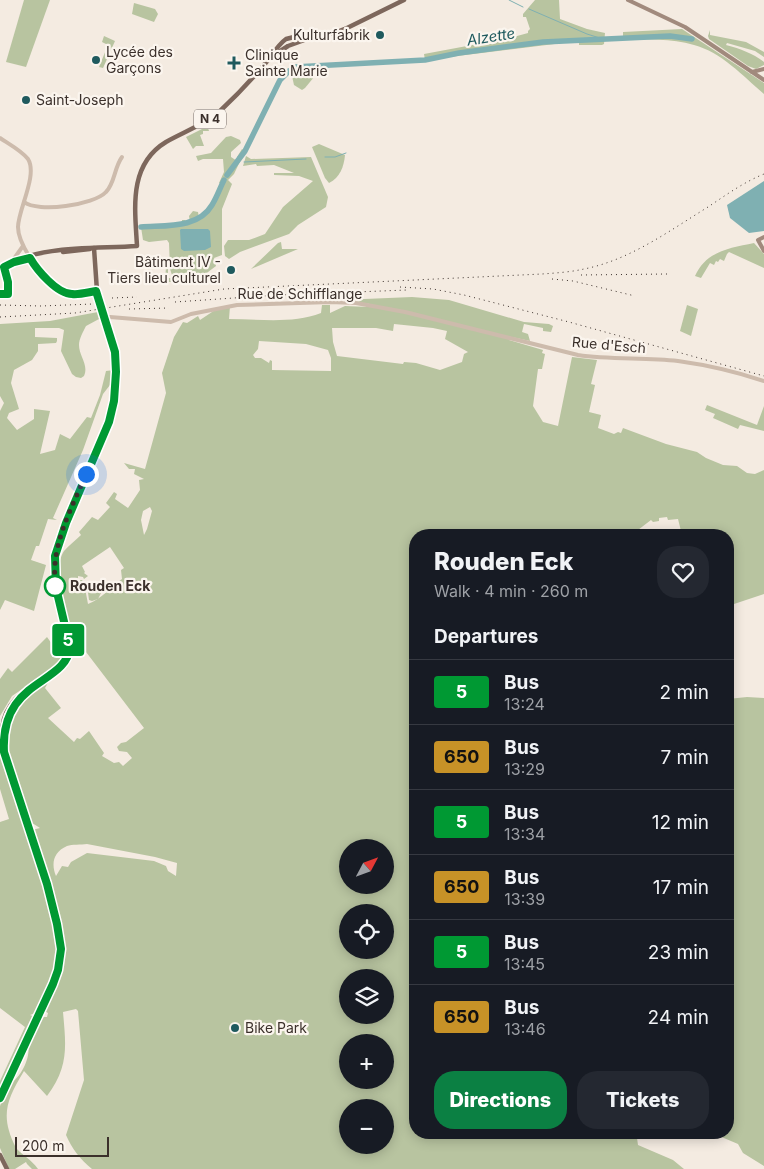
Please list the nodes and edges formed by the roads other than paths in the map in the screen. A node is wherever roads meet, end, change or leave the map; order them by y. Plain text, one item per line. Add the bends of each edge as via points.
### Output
1 (404, 0) edge
2 (628, 0) edge
3 (764, 69) edge
4 (752, 72) junction
5 (763, 78) edge
6 (0, 138) edge
7 (122, 158) dead end
8 (24, 202) junction
9 (764, 238) edge
10 (23, 246) junction
11 (94, 248) junction
12 (764, 250) edge
13 (29, 258) junction
14 (13, 260) junction
15 (2, 267) edge
16 (105, 319) junction
17 (524, 341) joint
18 (764, 382) edge
19 (0, 1098) edge
20 (0, 1155) edge
21 (7, 1169) edge

1 - 11 main road, N 4 via 334,33 286,38 218,113 160,146 147,160 135,193 137,246
2 - 4 main road via 684,27
3 - 4 main road
3 - 5 main road
4 - 5 main road
6 - 8 street via 24,155 30,164
7 - 8 street via 110,187 99,198 48,208
8 - 10 street via 18,226
9 - 12 main road via 758,240
10 - 13 street
10 - 14 street
11 - 13 main road, N 4
11 - 16 main road via 98,298
13 - 14 main road, N 4
13 - 15 main road, N 4
14 - 15 main road, N 4
16 - 17 street, Rue de Schifflange via 171,322 192,314 237,305 346,302 405,312
16 - 19 main road via 116,362 112,412 55,556 55,583 69,653 64,663 14,699 3,723 4,752 47,884 61,949 53,984
17 - 18 street, Rue d'Esch via 597,358 692,363
20 - 21 main road

